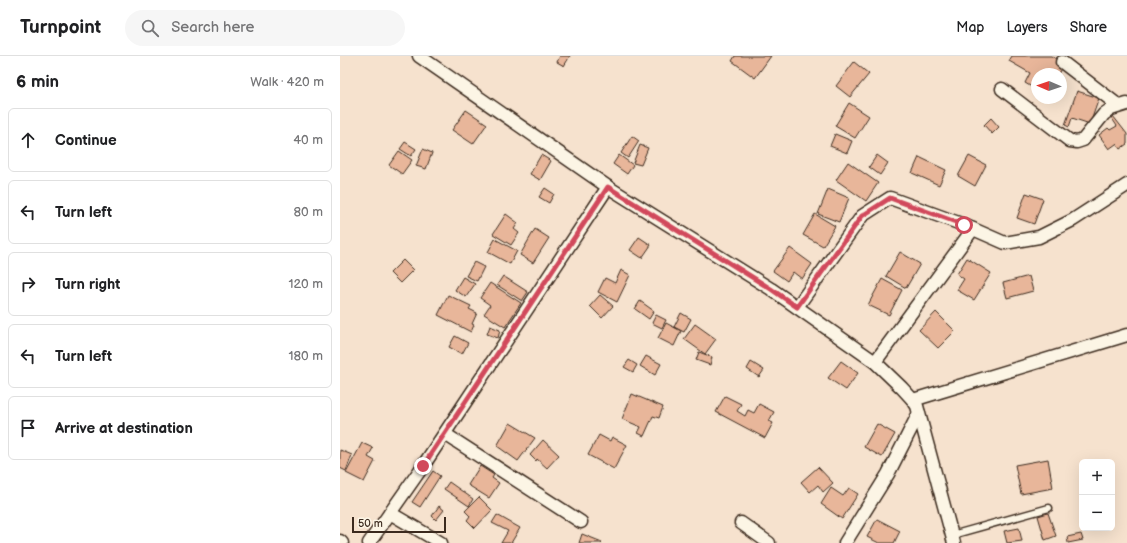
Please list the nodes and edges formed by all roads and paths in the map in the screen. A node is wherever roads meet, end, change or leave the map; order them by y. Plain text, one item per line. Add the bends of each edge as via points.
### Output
1 (419, 56) edge
2 (1062, 62) dead end
3 (1002, 90) dead end
4 (1123, 105) edge
5 (1127, 185) edge
6 (608, 187) junction
7 (973, 229) junction
8 (797, 307) junction
9 (1127, 335) edge
10 (875, 362) junction
11 (913, 400) junction
12 (919, 413) junction
13 (444, 434) junction
14 (1049, 508) dead end
15 (390, 513) junction
16 (581, 522) dead end
17 (741, 523) dead end
18 (953, 539) edge
19 (369, 543) edge
20 (441, 543) edge
21 (769, 543) edge
22 (846, 543) edge

1 - 6 street
2 - 4 street
3 - 4 street via 1070,141 1077,142 1083,140 1104,114
5 - 7 street via 1073,220 1039,237 1005,242
6 - 8 street
6 - 13 street
7 - 8 street via 890,198 862,216
7 - 10 street
8 - 10 street
9 - 11 street
10 - 11 street
11 - 12 street
12 - 18 street
12 - 22 street via 888,474
13 - 15 street
13 - 16 street
14 - 18 lane
15 - 19 street
15 - 20 street
17 - 21 street

